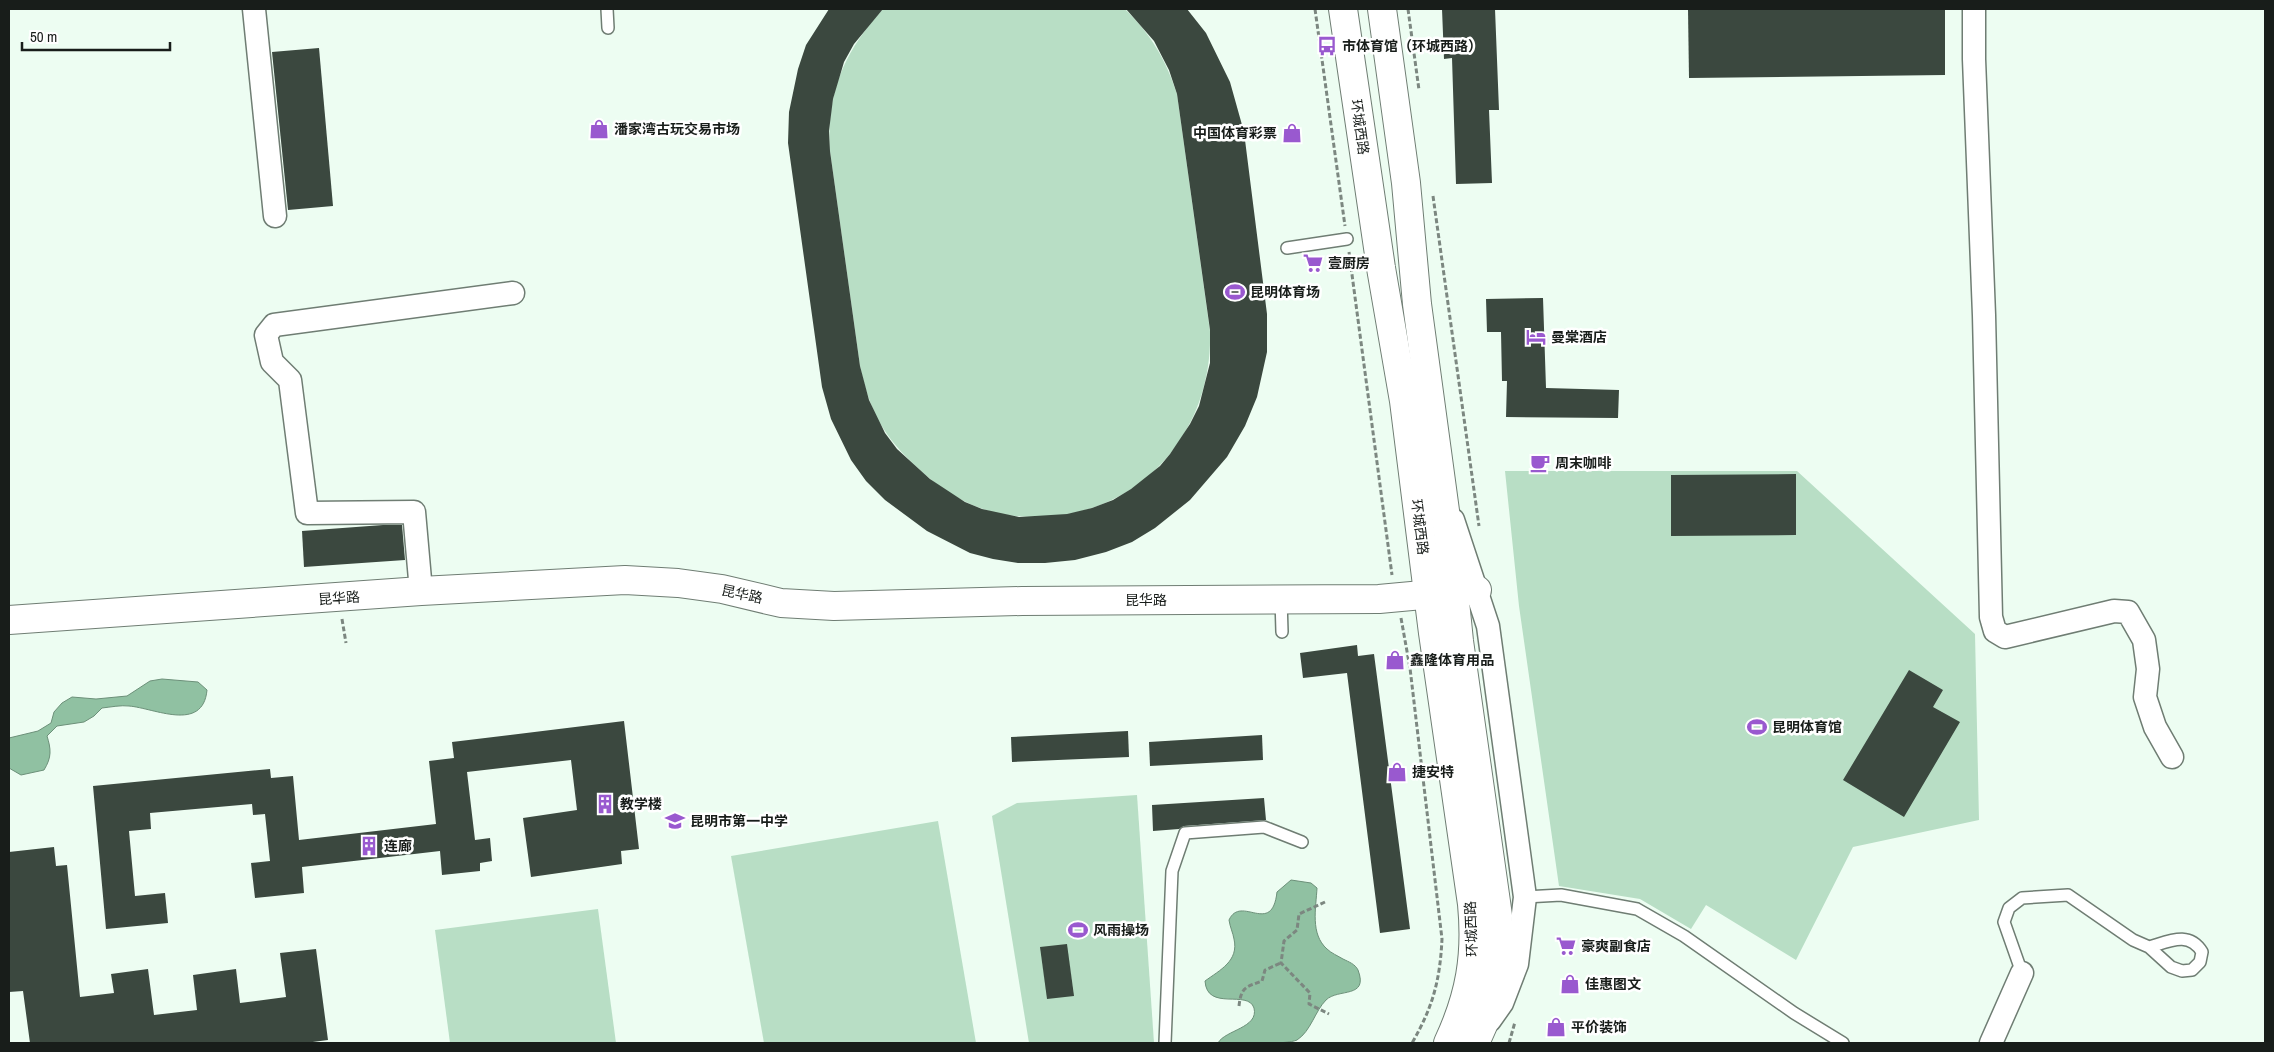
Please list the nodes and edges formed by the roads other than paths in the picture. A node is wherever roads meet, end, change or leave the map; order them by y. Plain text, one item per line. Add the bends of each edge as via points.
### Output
1 (254, 9) edge
2 (607, 9) edge
3 (1343, 9) edge
4 (1382, 9) edge
5 (1974, 9) edge
6 (608, 28) dead end
7 (275, 216) dead end
8 (1347, 239) road end
9 (1287, 248) dead end
10 (513, 293) dead end
11 (421, 591) junction
12 (1453, 592) junction
13 (1281, 599) junction
14 (9, 620) edge
15 (1282, 632) dead end
16 (2172, 757) dead end
17 (1302, 842) dead end
18 (1525, 896) junction
19 (2150, 947) dead end
20 (2022, 973) joint
21 (1477, 1039) edge
22 (1165, 1043) edge
23 (1448, 1043) edge
24 (1843, 1043) edge
25 (1990, 1043) edge

1 - 7 street
2 - 6 lane
3 - 12 main road, 环城西路 via 1404,401
4 - 12 main road, 环城西路 via 1406,183 1417,304
5 - 16 street via 1991,617 1995,631 2005,637 2114,611 2128,612 2144,640 2148,669 2145,697 2155,727
8 - 9 lane
10 - 11 street via 274,325 266,335 272,362 290,380 306,514 414,512
11 - 13 main road, 昆华路 via 625,580 678,583 781,603 834,606
11 - 14 main road, 昆华路
12 - 13 main road, 昆华路 via 1397,598
12 - 18 street via 1490,638
12 - 21 main road, 环城西路 via 1498,916 1493,996
12 - 23 main road, 环城西路 via 1473,958 1468,990
13 - 15 lane
17 - 22 lane via 1264,827 1185,833 1172,871
18 - 21 street via 1517,964 1511,984
18 - 24 lane via 1560,895 1637,909 1684,936
19 - 20 lane via 2132,940 2068,895 2022,898 2009,908 2004,922
20 - 25 street

